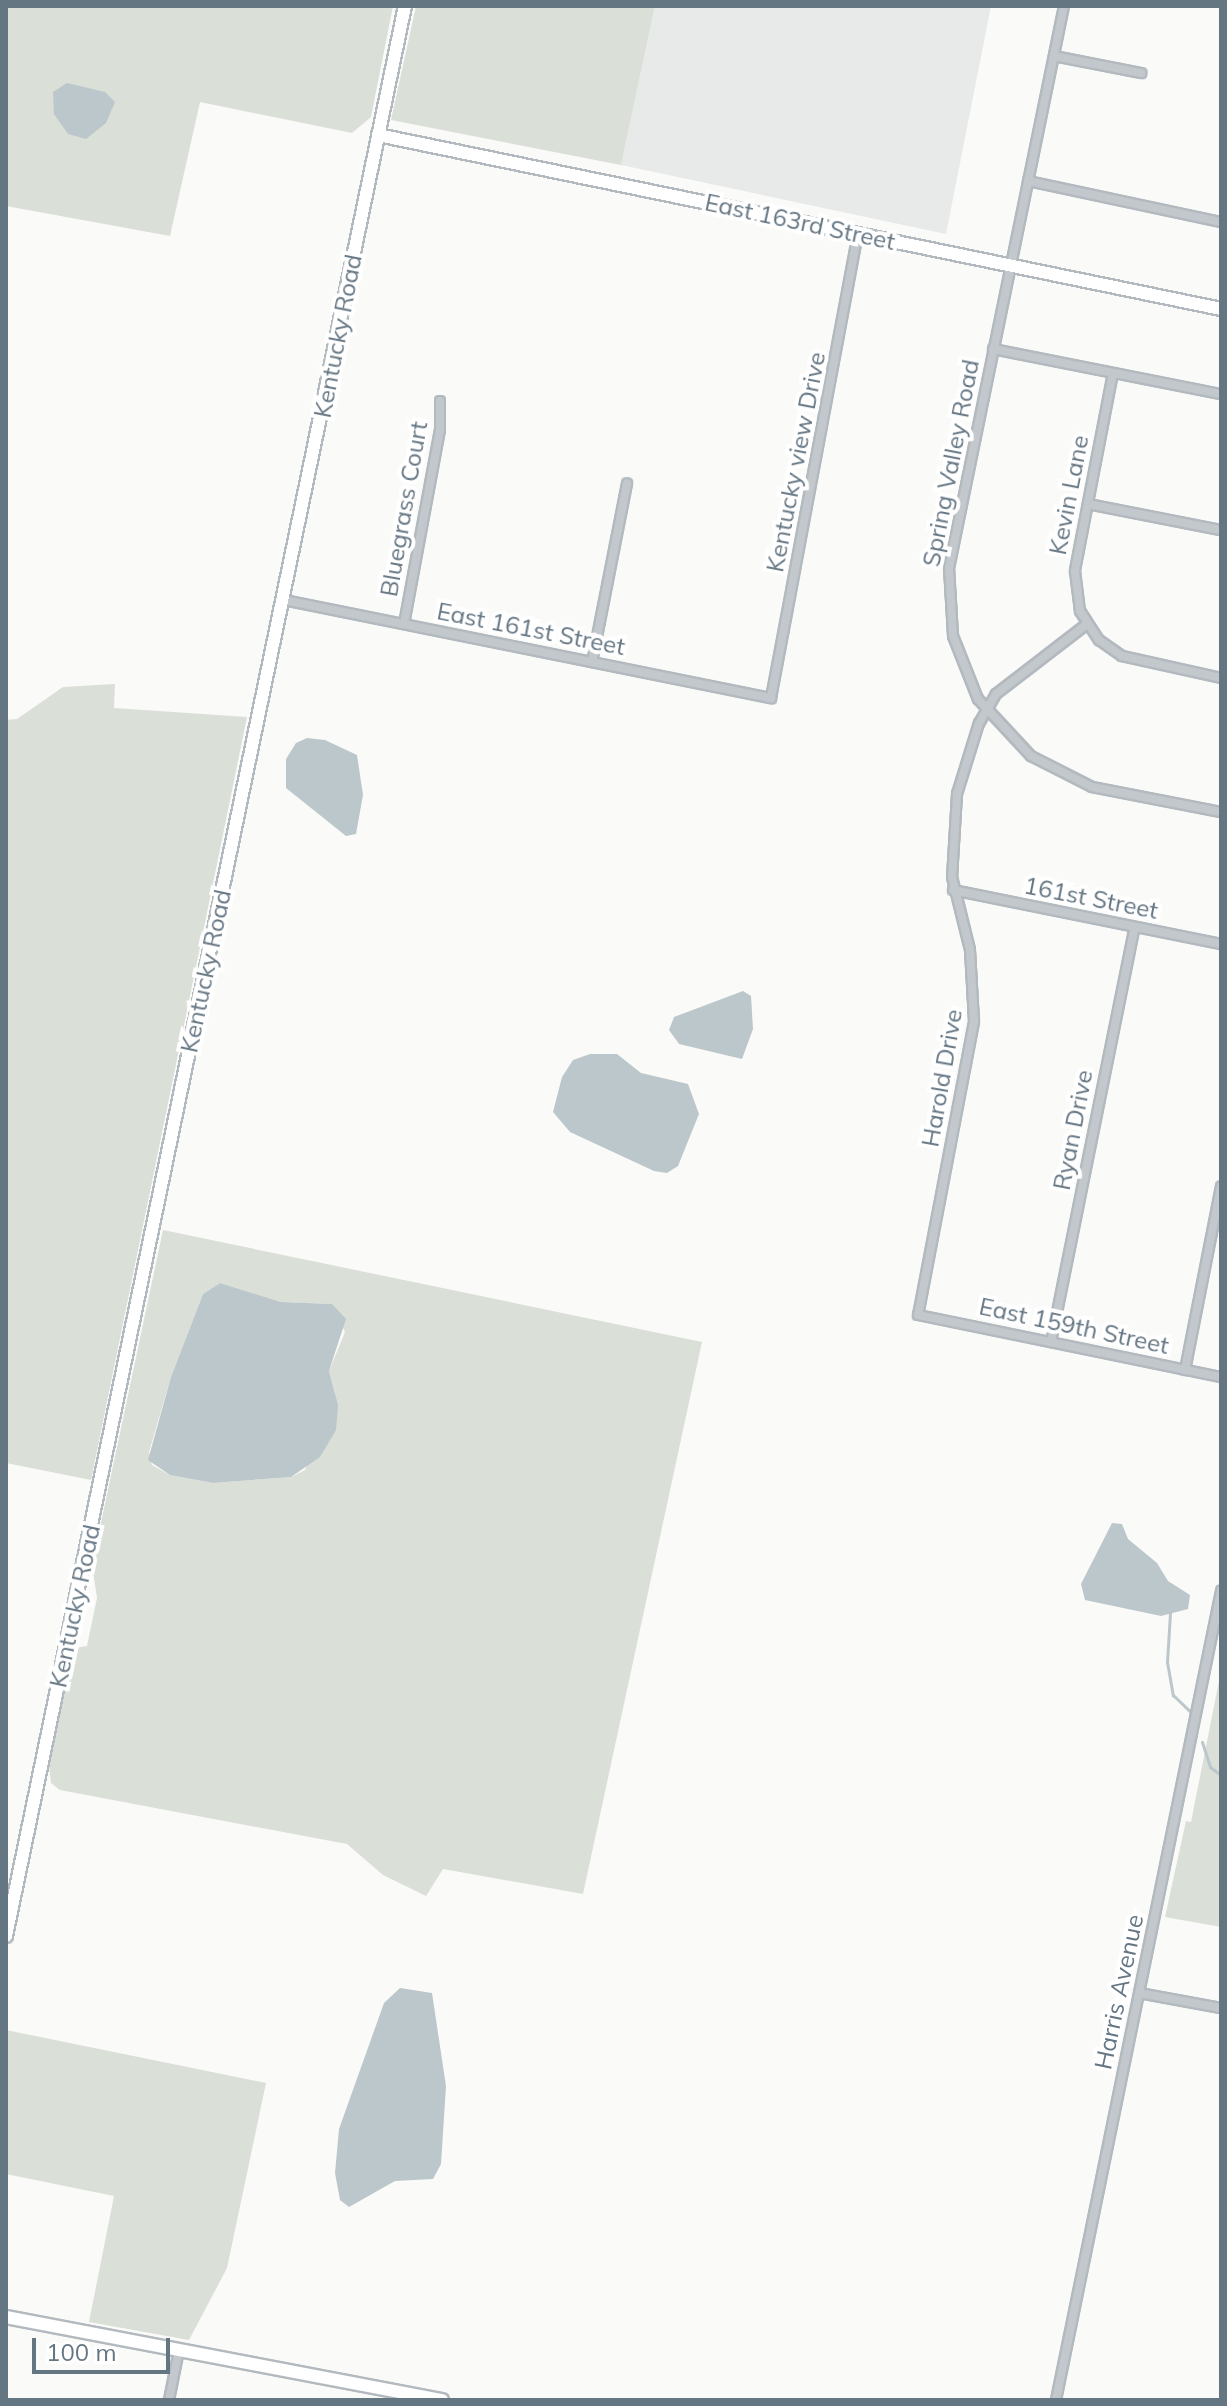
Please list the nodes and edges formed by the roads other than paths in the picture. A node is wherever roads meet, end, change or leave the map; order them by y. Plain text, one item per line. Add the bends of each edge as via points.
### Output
1 (405, 6) edge
2 (1064, 6) edge
3 (1054, 56) junction
4 (1141, 73) dead end
5 (378, 135) junction
6 (1028, 181) junction
7 (1221, 222) edge
8 (858, 234) junction
9 (1010, 265) junction
10 (1221, 309) edge
11 (993, 349) junction
12 (1113, 373) junction
13 (1221, 394) edge
14 (440, 401) dead end
15 (627, 483) dead end
16 (1088, 504) junction
17 (1221, 530) edge
18 (284, 600) junction
19 (404, 624) junction
20 (1087, 624) junction
21 (592, 662) junction
22 (1221, 678) edge
23 (771, 698) joint
24 (986, 710) junction
25 (1221, 812) edge
26 (953, 890) junction
27 (1135, 927) junction
28 (1221, 944) edge
29 (1221, 1187) edge
30 (918, 1315) joint
31 (1051, 1342) junction
32 (1185, 1370) junction
33 (1221, 1377) edge
34 (1221, 1591) edge
35 (6, 1936) edge
36 (1139, 1993) junction
37 (1221, 2008) edge
38 (6, 2317) edge
39 (179, 2350) junction
40 (169, 2400) edge
41 (442, 2400) edge
42 (1056, 2400) edge

1 - 5 street, Kentucky Road
2 - 3 street, Spring Valley Road
3 - 4 street
3 - 6 street, Spring Valley Road
5 - 8 street, East 163rd Street
5 - 18 street, Kentucky Road
6 - 7 street
6 - 9 street, Spring Valley Road
8 - 9 street, East 163rd Street
8 - 23 street, Kentucky view Drive
9 - 10 street, East 163rd Street
9 - 11 street, Spring Valley Road
11 - 12 street
11 - 24 street, Spring Valley Road via 948,590 958,657
12 - 13 street
12 - 16 street, Kevin Lane
14 - 19 street, Bluegrass Court via 440,430
15 - 21 street
16 - 17 street
16 - 20 street, Kevin Lane via 1074,584
18 - 19 street, East 161st Street
18 - 35 street, Kentucky Road
19 - 21 street, East 161st Street
20 - 22 street, Kevin Lane via 1122,656
20 - 24 street via 1008,683
21 - 23 street, East 161st Street
24 - 25 street, Spring Valley Road via 1031,756 1072,779
24 - 26 street, Harold Drive via 957,794
26 - 27 street, 161st Street
26 - 30 street, Harold Drive via 970,950 974,1022
27 - 28 street, 161st Street
27 - 31 street, Ryan Drive
29 - 32 street
30 - 31 street, East 159th Street
31 - 32 street, East 159th Street
32 - 33 street, East 159th Street
34 - 36 street, Harris Avenue
36 - 37 street
36 - 42 street, Harris Avenue
38 - 39 street
39 - 40 street
39 - 41 street

